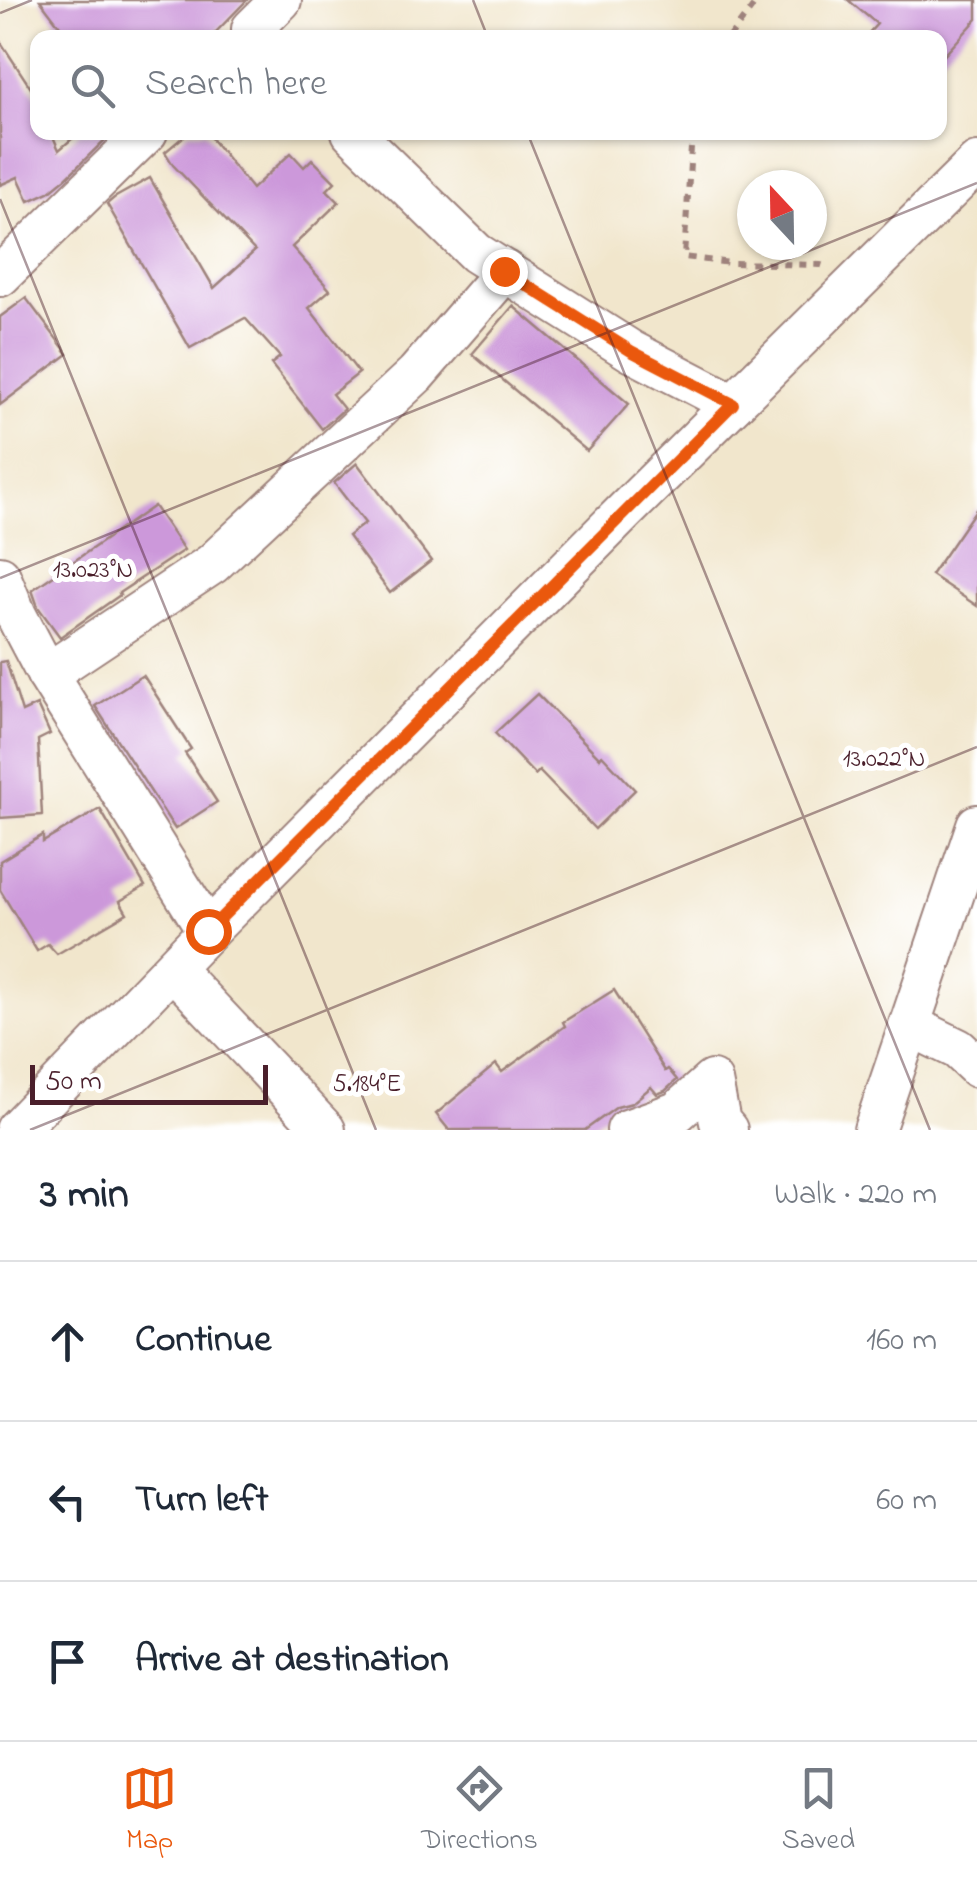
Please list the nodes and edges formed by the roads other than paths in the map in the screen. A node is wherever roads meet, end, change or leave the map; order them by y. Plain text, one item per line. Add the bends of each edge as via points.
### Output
1 (282, 0) edge
2 (256, 30) edge
3 (139, 140) edge
4 (360, 140) edge
5 (977, 163) edge
6 (504, 271) junction
7 (0, 276) edge
8 (733, 404) junction
9 (0, 576) edge
10 (47, 674) junction
11 (977, 825) edge
12 (208, 931) junction
13 (173, 969) junction
14 (909, 1025) junction
15 (977, 1067) edge
16 (16, 1130) edge
17 (325, 1130) edge
18 (627, 1130) edge
19 (728, 1130) edge
20 (874, 1130) edge

1 - 2 street
3 - 7 street
4 - 6 street via 476,253
5 - 8 street
6 - 8 street via 631,351
6 - 10 street via 416,374 212,564
8 - 12 street
9 - 10 street
10 - 12 street
11 - 14 street
12 - 13 street
13 - 16 street
13 - 17 street
14 - 15 street via 958,1049
14 - 20 street
18 - 19 street via 677,1112 712,1081 720,1122

